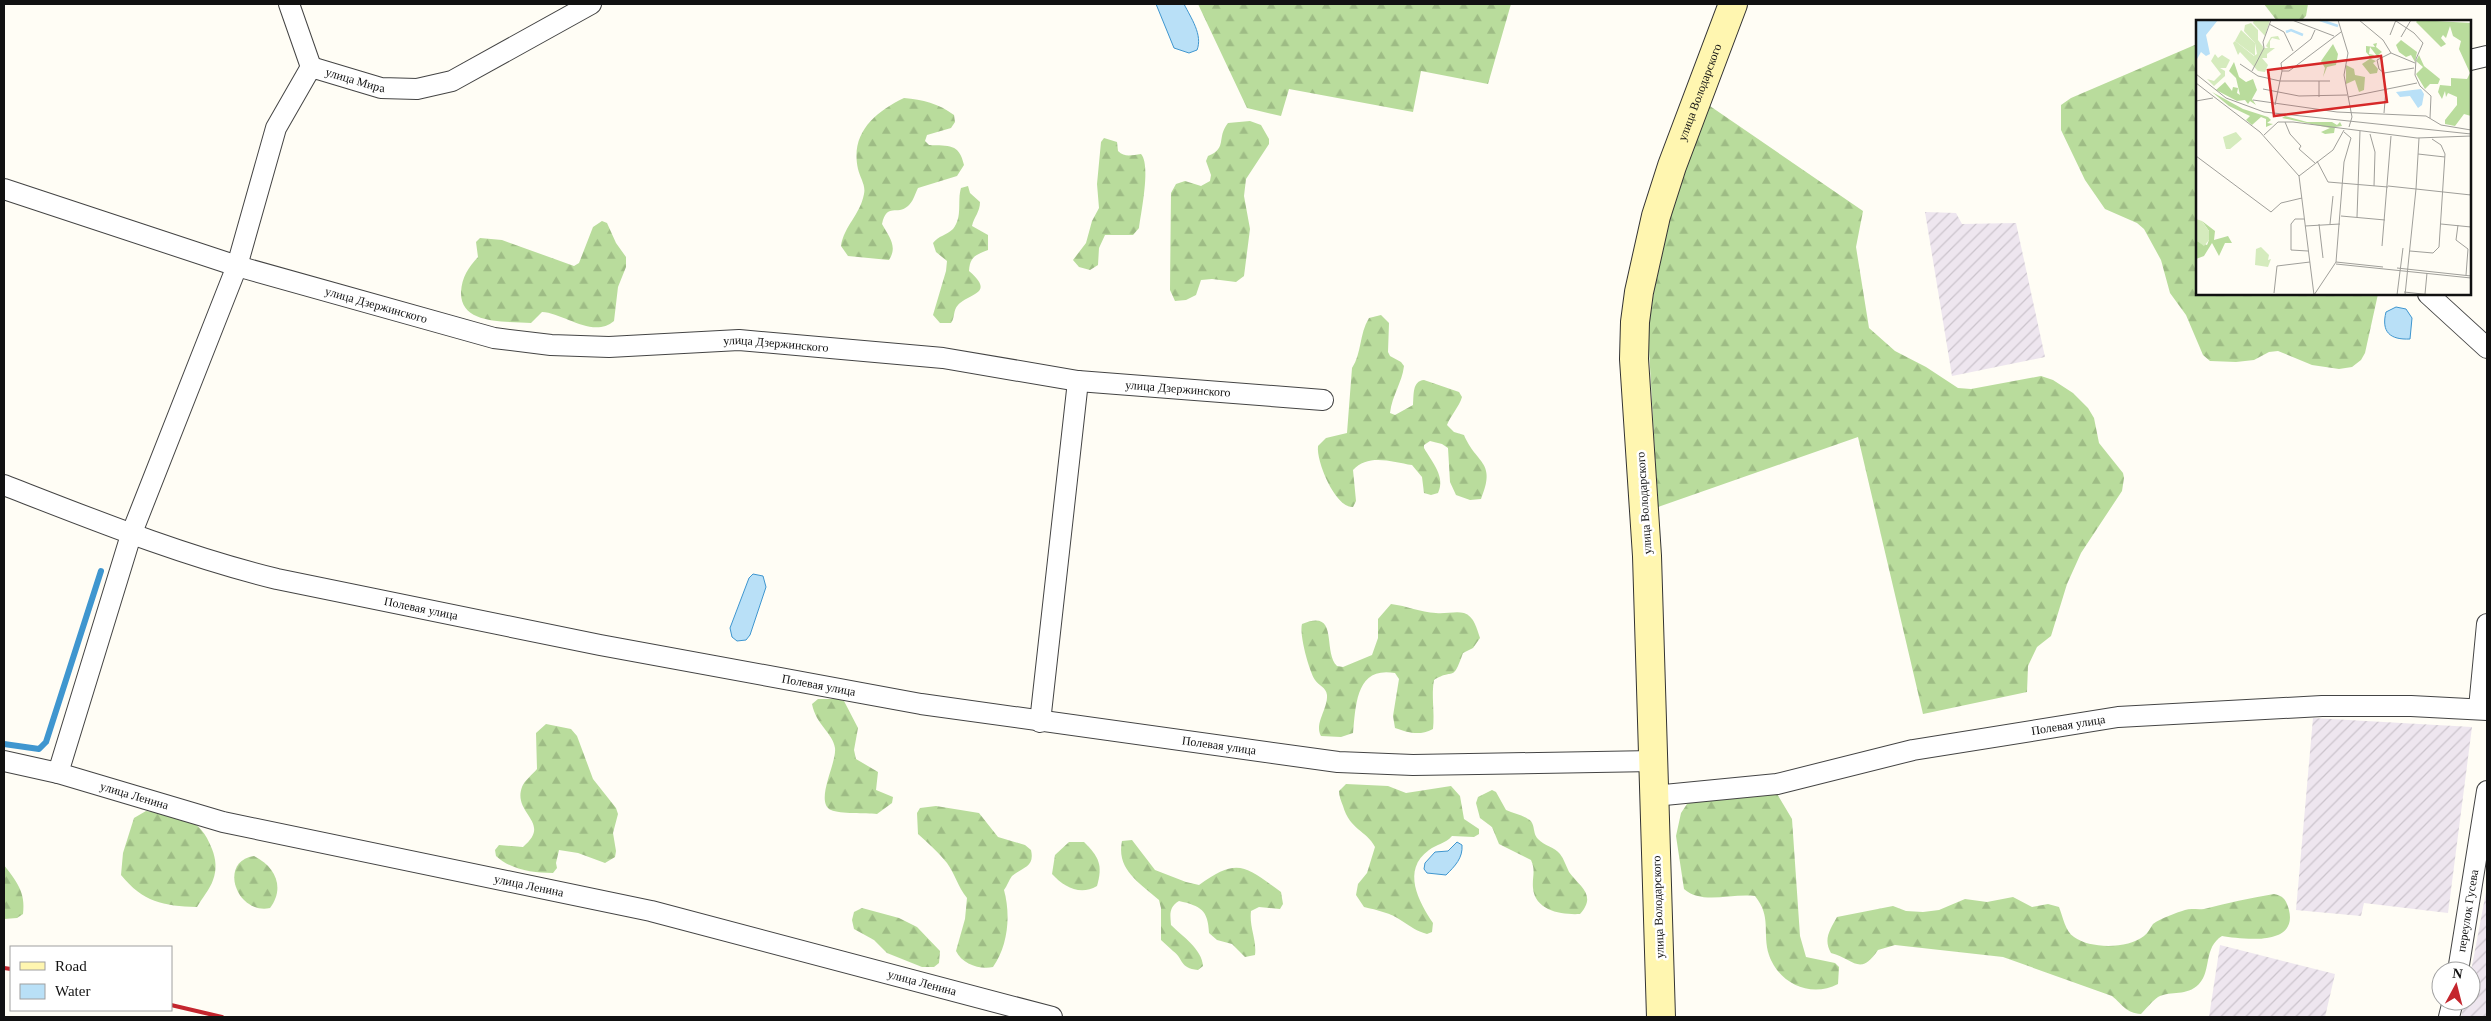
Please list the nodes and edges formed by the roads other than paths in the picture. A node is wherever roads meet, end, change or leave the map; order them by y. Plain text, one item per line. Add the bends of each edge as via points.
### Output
1 (289, 4) edge
2 (591, 4) edge
3 (1733, 4) edge
4 (2487, 56) edge
5 (2471, 60) edge
6 (311, 67) junction
7 (4, 189) edge
8 (236, 266) junction
9 (2429, 295) edge
10 (2487, 348) edge
11 (1078, 381) junction
12 (1323, 400) dead end
13 (4, 485) edge
14 (131, 535) junction
15 (2487, 624) edge
16 (2483, 709) edge
17 (1040, 722) junction
18 (4, 761) edge
19 (1654, 761) junction
20 (58, 773) junction
21 (2487, 791) edge
22 (1654, 796) junction
23 (2460, 961) edge
24 (1052, 1017) edge
25 (1661, 1017) edge

1 - 6 street
2 - 6 street, улица Мира via 452,81 417,90 381,88
3 - 19 street, улица Володарского via 1704,76 1662,200 1639,292 1634,359 1647,556
4 - 5 street
6 - 8 street, улица Мира via 276,128
7 - 8 street, улица Дзержинского
8 - 11 street, улица Дзержинского via 494,338 551,345 609,347 739,340 943,358
8 - 14 street, улица Мира
9 - 10 street
11 - 12 street, улица Дзержинского
11 - 17 street
13 - 14 street, Полевая улица
14 - 17 street, Полевая улица via 277,580 751,673
14 - 20 street, улица Мира
15 - 16 street
16 - 22 street, Полевая улица via 2322,706 2118,717 1913,750 1777,784
17 - 19 street, Полевая улица via 1338,762 1413,765
18 - 20 street, улица Ленина
19 - 22 street, улица Володарского
20 - 24 street, улица Ленина via 223,822 651,911
21 - 23 street, переулок Гусева
22 - 25 street, улица Володарского

